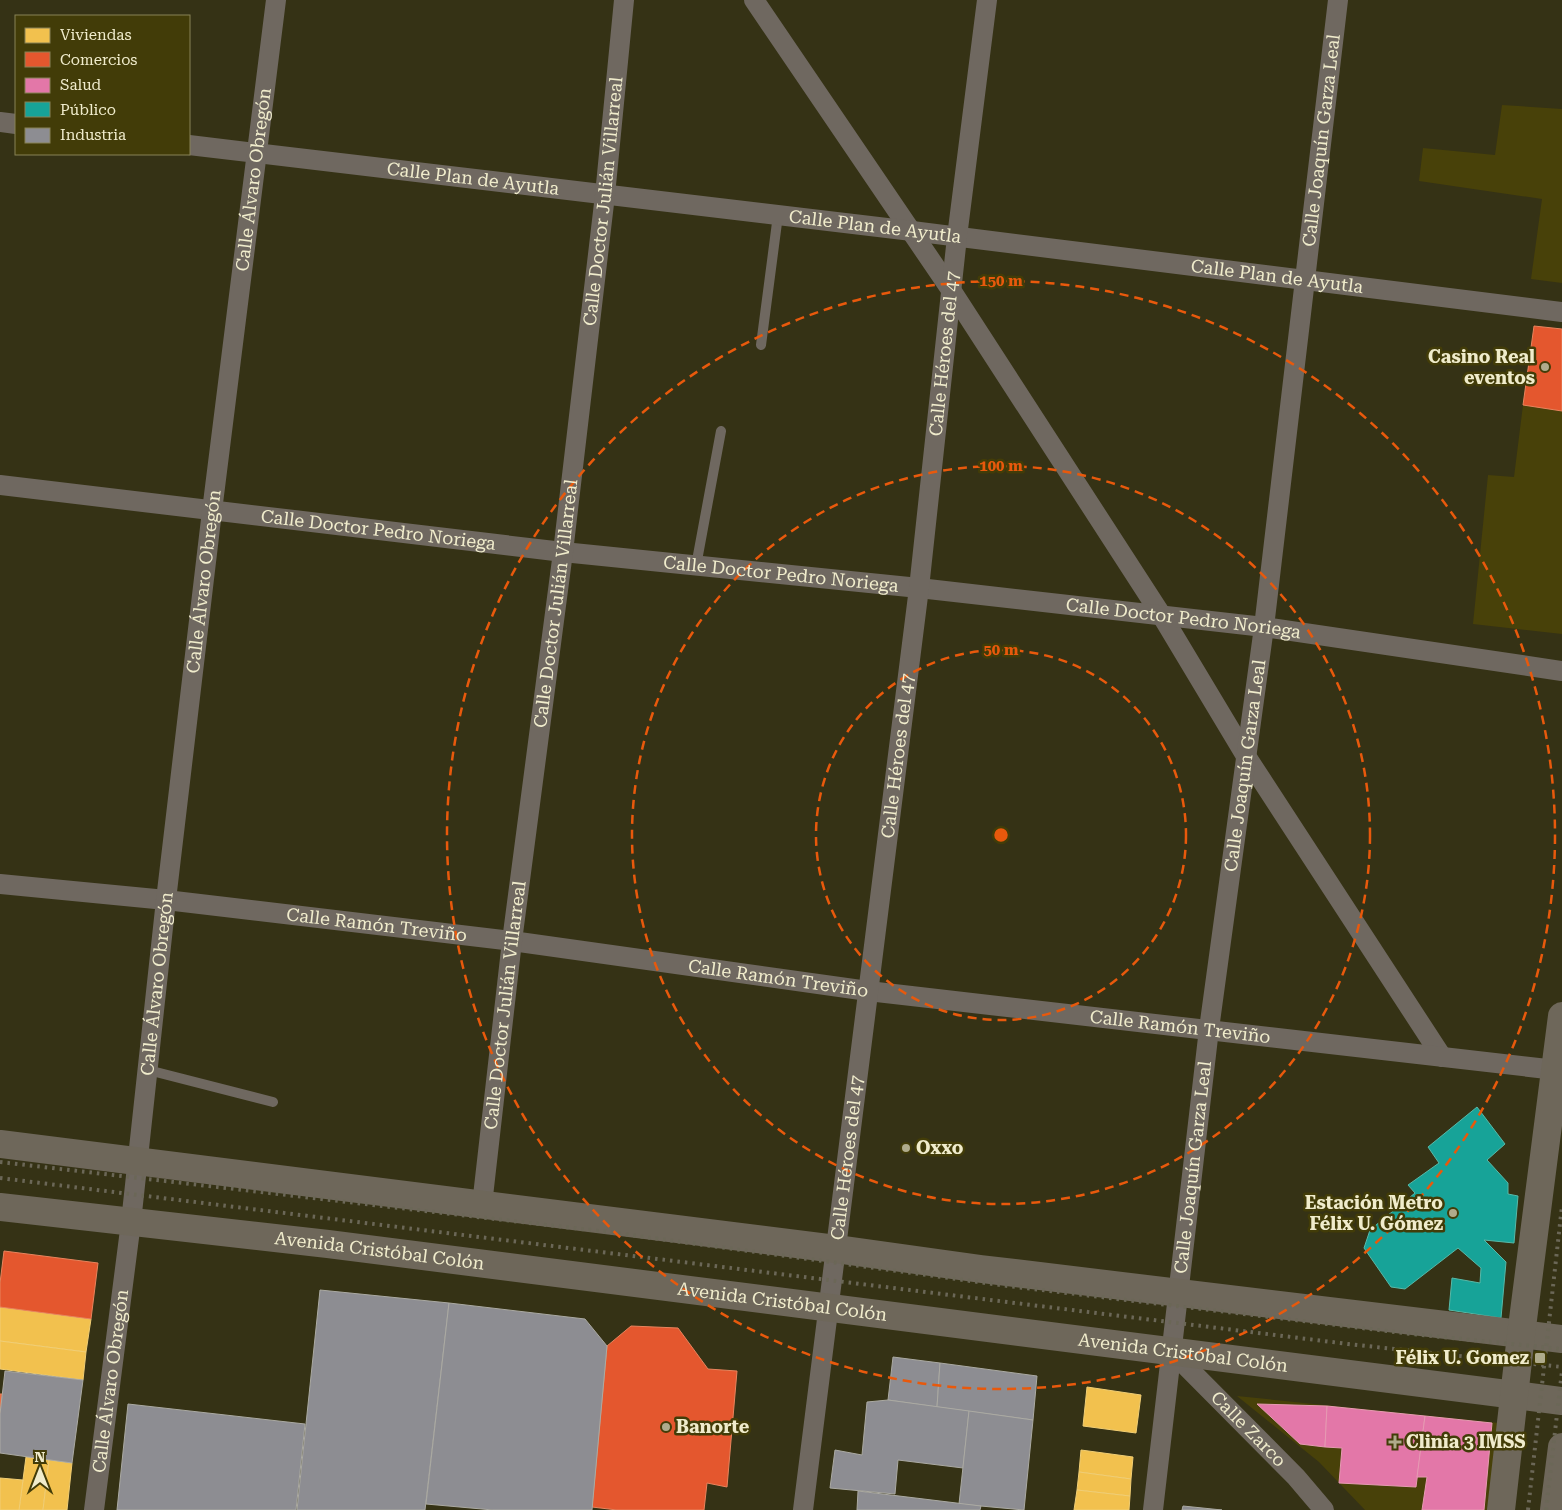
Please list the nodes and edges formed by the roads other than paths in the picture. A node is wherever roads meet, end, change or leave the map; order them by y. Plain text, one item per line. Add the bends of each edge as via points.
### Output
1 (276, 0) edge
2 (624, 0) edge
3 (754, 0) edge
4 (987, 0) edge
5 (1338, 0) edge
6 (0, 122) edge
7 (15, 124) edge
8 (190, 145) edge
9 (257, 153) junction
10 (604, 194) junction
11 (778, 215) junction
12 (912, 231) junction
13 (956, 237) junction
14 (1304, 280) junction
15 (951, 290) junction
16 (1562, 312) edge
17 (762, 345) dead end
18 (721, 431) dead end
19 (0, 485) edge
20 (212, 510) junction
21 (563, 552) junction
22 (696, 566) junction
23 (919, 588) junction
24 (1162, 616) junction
25 (1264, 627) junction
26 (1562, 671) edge
27 (1246, 756) junction
28 (0, 884) edge
29 (166, 900) junction
30 (512, 941) junction
31 (868, 991) junction
32 (1562, 1016) edge
33 (1209, 1029) junction
34 (1442, 1057) junction
35 (148, 1070) junction
36 (1556, 1070) junction
37 (273, 1102) dead end
38 (0, 1144) edge
39 (138, 1163) junction
40 (482, 1205) junction
41 (0, 1207) edge
42 (131, 1222) junction
43 (836, 1249) junction
44 (1178, 1293) junction
45 (828, 1308) junction
46 (1521, 1334) junction
47 (1562, 1339) edge
48 (1170, 1351) junction
49 (1514, 1396) junction
50 (1562, 1401) edge
51 (1562, 1447) edge
52 (94, 1510) edge
53 (803, 1510) edge
54 (1153, 1510) edge
55 (1324, 1510) edge
56 (1501, 1510) edge
57 (1554, 1510) edge

1 - 9 street, Calle Álvaro Obregón
2 - 10 street, Calle Doctor Julián Villarreal
3 - 12 street
4 - 13 street, Calle Héroes del 47
5 - 14 street, Calle Joaquín Garza Leal
6 - 7 street
8 - 9 street, Calle Plan de Ayutla
9 - 10 street, Calle Plan de Ayutla
9 - 20 street, Calle Álvaro Obregón
10 - 11 street, Calle Plan de Ayutla
10 - 21 street, Calle Doctor Julián Villarreal
11 - 12 street, Calle Plan de Ayutla
11 - 17 lane
12 - 13 street, Calle Plan de Ayutla
12 - 15 street
13 - 14 street, Calle Plan de Ayutla
13 - 15 street, Calle Héroes del 47
14 - 16 street, Calle Plan de Ayutla
14 - 25 street, Calle Joaquín Garza Leal
15 - 23 street, Calle Héroes del 47
15 - 24 street
18 - 22 lane
19 - 20 street, Calle Doctor Pedro Noriega
20 - 21 street, Calle Doctor Pedro Noriega
20 - 29 street, Calle Álvaro Obregón
21 - 22 street, Calle Doctor Pedro Noriega
21 - 30 street, Calle Doctor Julián Villarreal
22 - 23 street, Calle Doctor Pedro Noriega
23 - 24 street, Calle Doctor Pedro Noriega
23 - 31 street, Calle Héroes del 47
24 - 25 street, Calle Doctor Pedro Noriega
24 - 27 street
25 - 26 street, Calle Doctor Pedro Noriega
25 - 27 street, Calle Joaquín Garza Leal
27 - 33 street, Calle Joaquín Garza Leal
27 - 34 street
28 - 29 street, Calle Ramón Treviño
29 - 30 street, Calle Ramón Treviño
29 - 35 street, Calle Álvaro Obregón
30 - 31 street, Calle Ramón Treviño
30 - 40 street, Calle Doctor Julián Villarreal
31 - 33 street, Calle Ramón Treviño
31 - 43 street, Calle Héroes del 47
32 - 36 main road
33 - 34 street, Calle Ramón Treviño
33 - 44 street, Calle Joaquín Garza Leal
34 - 36 street, Calle Ramón Treviño
35 - 37 lane
35 - 39 street, Calle Álvaro Obregón
36 - 46 main road
38 - 39 main road
39 - 40 main road
39 - 42 street, Calle Álvaro Obregón
40 - 43 main road
41 - 42 main road, Avenida Cristóbal Colón
42 - 45 main road, Avenida Cristóbal Colón
42 - 52 street, Calle Álvaro Obregón
43 - 44 main road
43 - 45 street, Calle Héroes del 47
44 - 46 main road
44 - 48 street, Calle Joaquín Garza Leal
45 - 48 main road, Avenida Cristóbal Colón
45 - 53 street, Calle Héroes del 47
46 - 47 main road
46 - 49 main road
48 - 49 main road, Avenida Cristóbal Colón
48 - 54 street, Calle Joaquín Garza Leal
48 - 55 street, Calle Zarco via 1296,1477
49 - 50 main road, Avenida Cristóbal Colón
49 - 56 main road
51 - 57 main road

